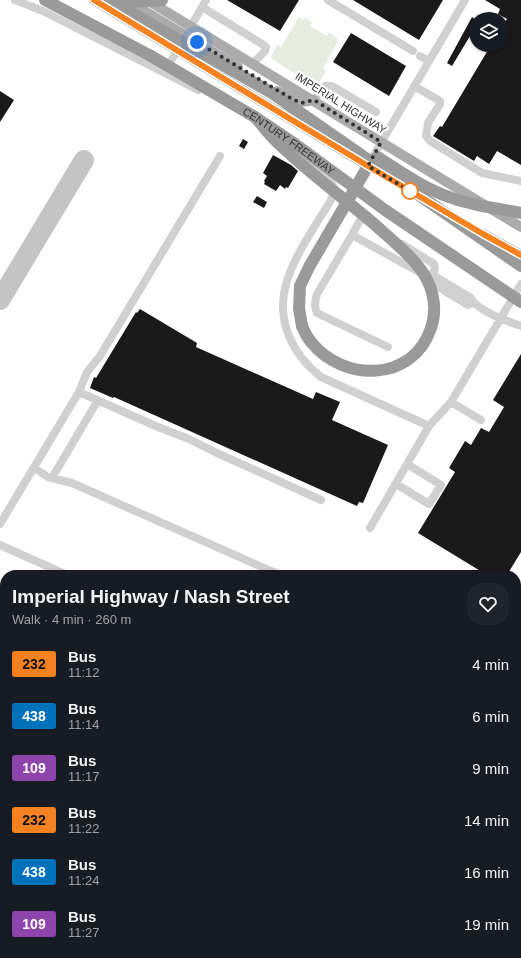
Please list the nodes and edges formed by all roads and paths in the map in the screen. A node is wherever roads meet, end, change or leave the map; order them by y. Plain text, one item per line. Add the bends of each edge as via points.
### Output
1 (15, 0) edge
2 (45, 0) edge
3 (94, 0) edge
4 (109, 0) edge
5 (127, 0) edge
6 (147, 0) edge
7 (162, 0) edge
8 (328, 0) edge
9 (461, 1) edge
10 (204, 4) edge
11 (192, 26) junction
12 (186, 36) junction
13 (178, 50) junction
14 (413, 51) dead end
15 (420, 56) dead end
16 (429, 61) junction
17 (253, 63) junction
18 (165, 73) junction
19 (414, 86) junction
20 (272, 93) junction
21 (314, 100) junction
22 (376, 112) dead end
23 (255, 117) junction
24 (381, 142) junction
25 (220, 156) dead end
26 (368, 166) junction
27 (521, 182) edge
28 (521, 213) edge
29 (521, 227) edge
30 (352, 235) junction
31 (521, 255) edge
32 (521, 266) edge
33 (430, 278) junction
34 (521, 284) edge
35 (521, 302) edge
36 (500, 319) junction
37 (521, 326) edge
38 (388, 347) dead end
39 (79, 392) junction
40 (98, 400) junction
41 (451, 402) junction
42 (481, 420) dead end
43 (429, 426) junction
44 (407, 464) junction
45 (34, 468) junction
46 (52, 478) junction
47 (396, 484) junction
48 (321, 500) dead end
49 (0, 524) edge
50 (370, 528) dead end
51 (0, 545) edge
52 (56, 570) edge
53 (269, 570) edge

1 - 18 street via 43,11
2 - 23 highway, CENTURY FREEWAY, bridge via 151,56
3 - 13 main road
4 - 20 highway, bridge
5 - 7 highway, bridge
5 - 12 main road
6 - 11 main road, IMPERIAL HIGHWAY
8 - 14 street
9 - 16 street
10 - 11 street
10 - 17 street via 266,47
11 - 12 street
11 - 17 main road, IMPERIAL HIGHWAY
12 - 13 street
12 - 21 main road via 292,99 302,103
13 - 18 street
13 - 26 main road
15 - 16 street
16 - 19 street
17 - 21 main road, IMPERIAL HIGHWAY
18 - 43 street via 207,94 257,125 315,166 330,180 334,187 332,197 308,237 286,283 283,320 289,337 309,368 321,377
19 - 24 street
19 - 27 street via 440,101 428,123 426,136 430,141 482,173
20 - 28 highway, bridge via 426,186 470,204
20 - 32 highway, bridge
21 - 22 street via 325,86 332,86
21 - 24 main road, IMPERIAL HIGHWAY
23 - 26 highway, bridge via 278,144 394,241 425,276 434,306 428,336 409,360 375,371 358,370 338,364 323,354 310,341 302,326 299,308 300,286 309,267
23 - 35 highway, CENTURY FREEWAY, bridge via 385,210
24 - 26 street
24 - 29 main road, IMPERIAL HIGHWAY
25 - 39 street via 100,356 87,372
26 - 31 main road
30 - 33 street
30 - 33 street via 359,222 364,219 434,264 435,270
30 - 38 street via 317,294 317,313
33 - 36 street via 436,277
34 - 36 street
36 - 37 street
36 - 41 street
39 - 40 street
39 - 45 street
40 - 46 street
40 - 48 street
41 - 42 street
41 - 43 street
43 - 44 street
44 - 47 street
44 - 47 street via 441,485 430,504
45 - 46 street
45 - 49 street
46 - 53 street via 78,485
47 - 50 street
51 - 52 street

